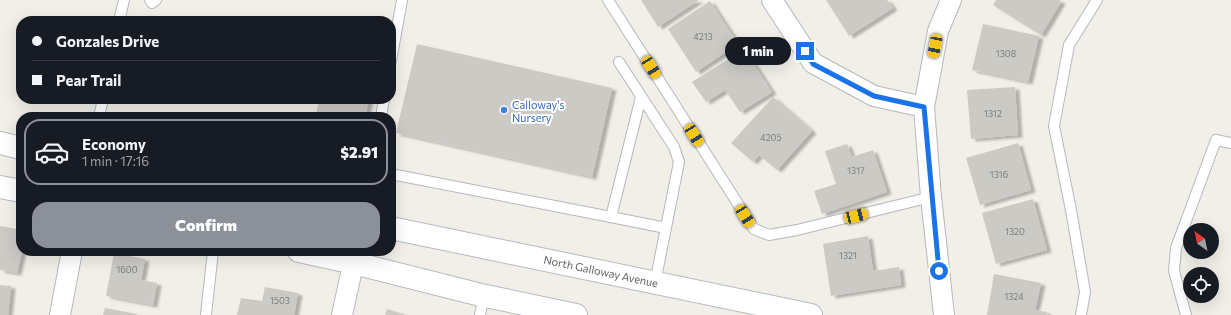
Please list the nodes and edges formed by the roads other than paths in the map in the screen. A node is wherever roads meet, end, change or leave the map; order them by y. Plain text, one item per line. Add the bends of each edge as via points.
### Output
1 (124, 0) edge
2 (150, 0) edge
3 (156, 0) edge
4 (402, 0) edge
5 (608, 0) edge
6 (772, 0) edge
7 (951, 0) edge
8 (1097, 0) edge
9 (121, 16) edge
10 (396, 33) edge
11 (618, 62) dead end
12 (641, 97) junction
13 (924, 107) junction
14 (0, 143) edge
15 (1231, 143) edge
16 (16, 147) edge
17 (396, 175) edge
18 (0, 187) edge
19 (16, 190) edge
20 (932, 197) junction
21 (611, 217) junction
22 (666, 228) junction
23 (396, 229) edge
24 (71, 256) edge
25 (212, 256) edge
26 (355, 257) edge
27 (655, 283) junction
28 (482, 305) edge
29 (60, 315) edge
30 (206, 315) edge
31 (342, 315) edge
32 (576, 315) edge
33 (811, 315) edge
34 (944, 315) edge
35 (1081, 315) edge
36 (1186, 315) edge

1 - 9 lane
2 - 3 lane via 152,3
4 - 10 lane
5 - 20 lane via 754,229 769,235 790,232
6 - 13 street via 813,64 874,96
7 - 13 street via 938,31
8 - 35 lane via 1068,45 1054,126 1072,210 1085,292
11 - 12 lane
12 - 21 lane
12 - 22 lane via 674,147 680,162
13 - 20 street
14 - 16 main road
15 - 36 lane via 1216,140 1176,248 1174,271
17 - 21 lane
18 - 19 main road
20 - 34 street
21 - 22 lane
22 - 27 lane
23 - 27 main road, North Galloway Avenue
24 - 29 street
25 - 30 lane
26 - 28 main road
26 - 31 street
27 - 33 main road, North Galloway Avenue
28 - 32 main road

